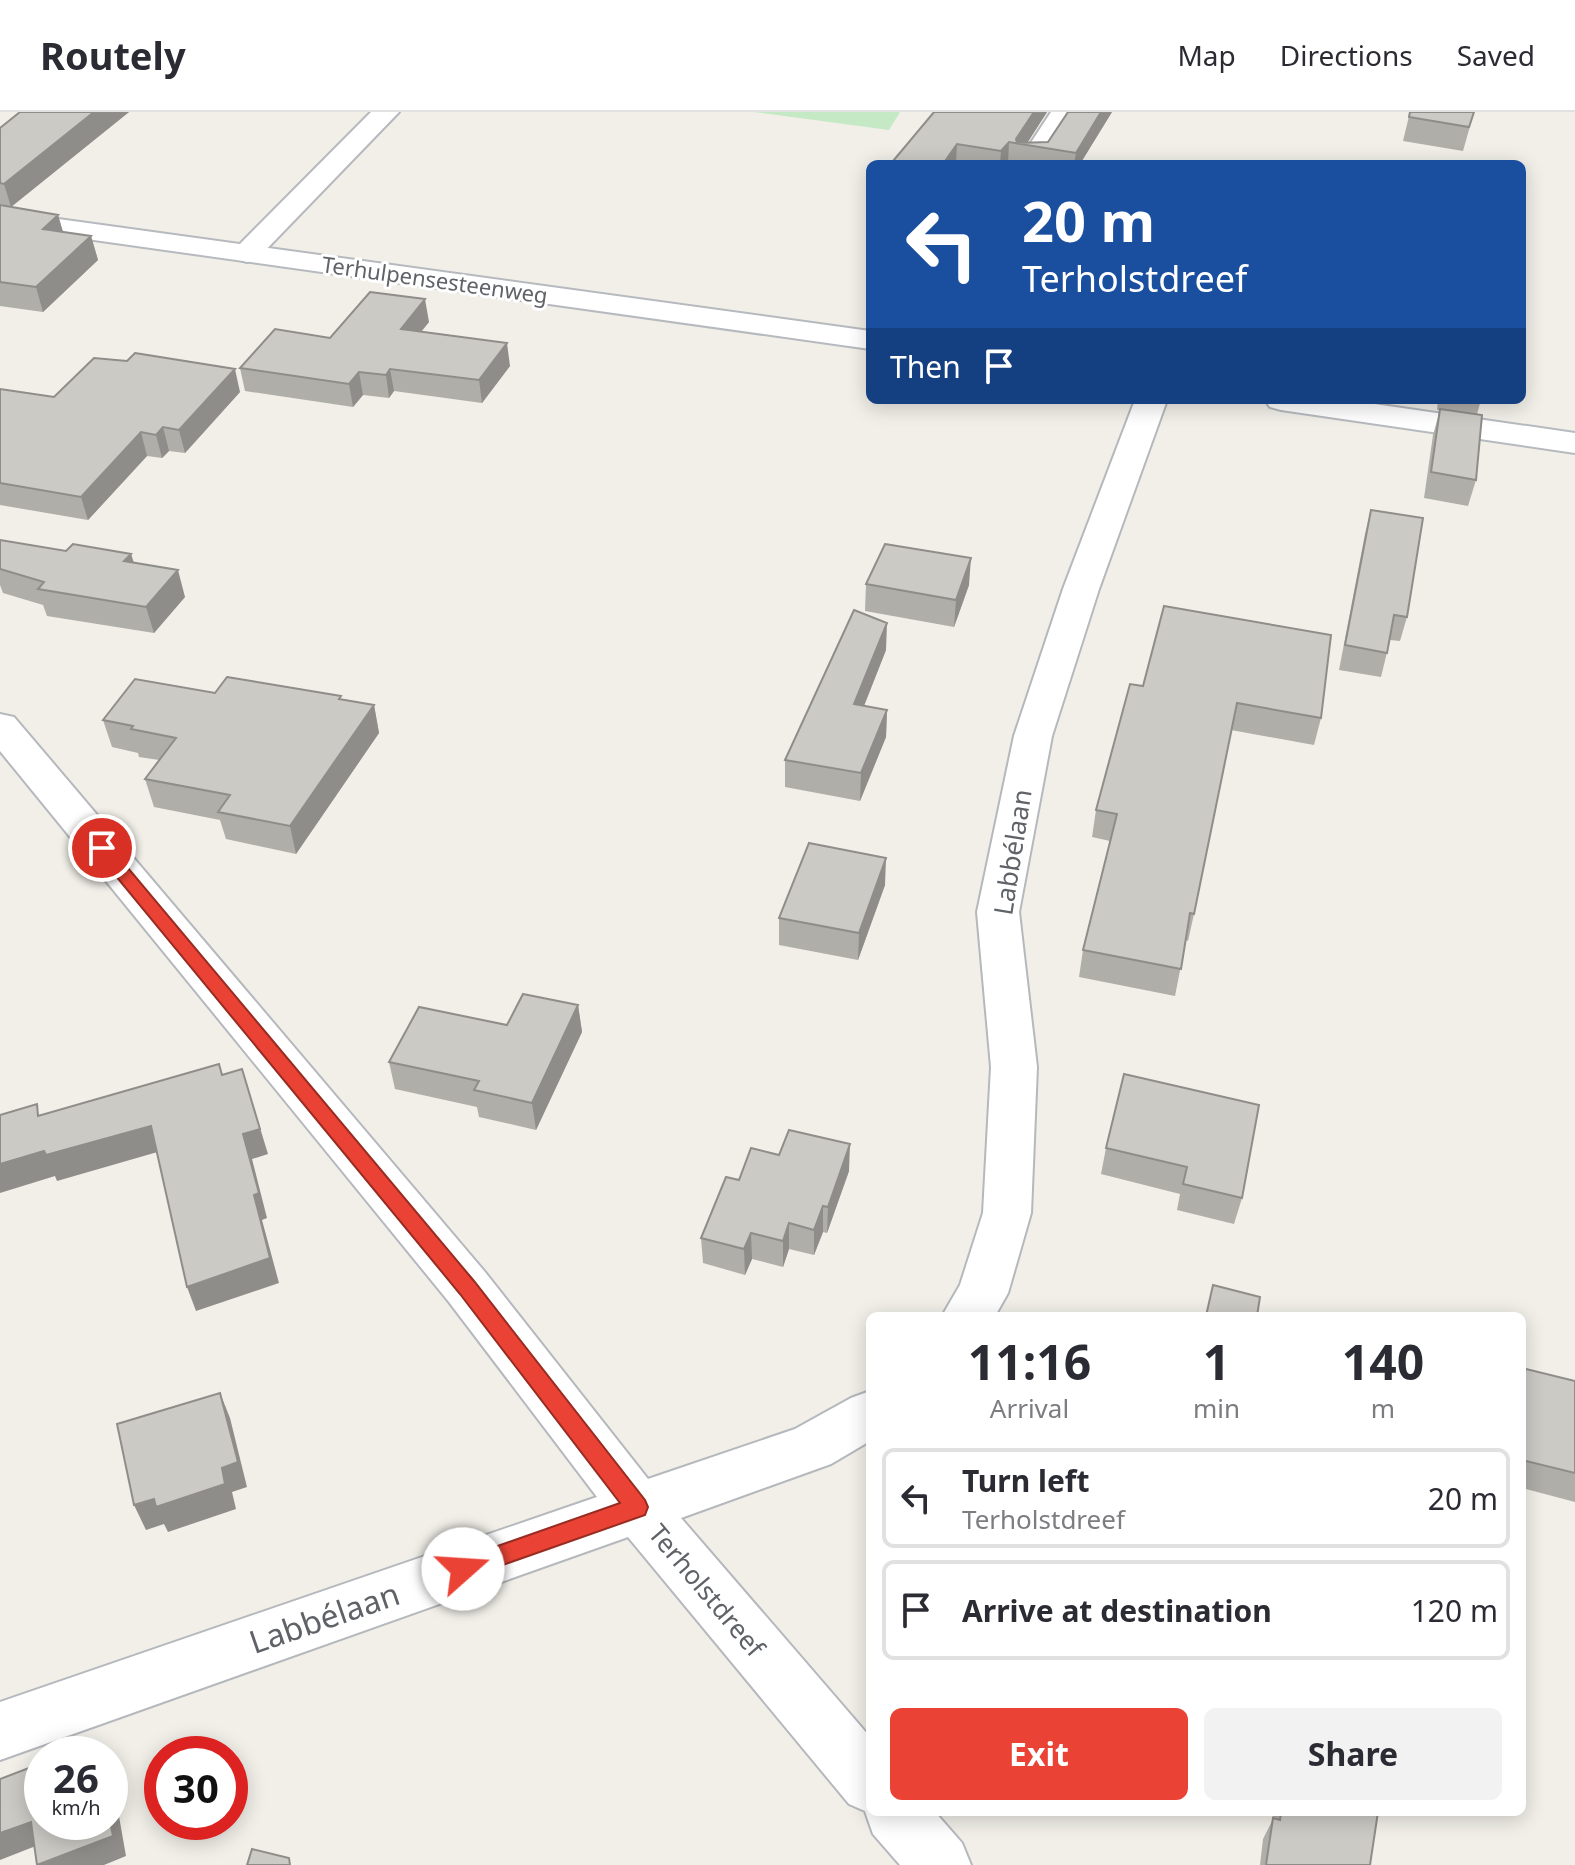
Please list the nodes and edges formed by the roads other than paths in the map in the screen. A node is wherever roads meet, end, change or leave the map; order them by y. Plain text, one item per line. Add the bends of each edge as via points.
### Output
1 (386, 112) edge
2 (1064, 112) edge
3 (1033, 160) edge
4 (0, 216) edge
5 (247, 253) junction
6 (866, 339) edge
7 (1150, 404) edge
8 (1308, 404) edge
9 (1575, 443) edge
10 (0, 726) edge
11 (970, 1312) edge
12 (866, 1416) edge
13 (637, 1507) junction
14 (0, 1731) edge
15 (866, 1778) edge
16 (898, 1816) edge
17 (940, 1865) edge

1 - 5 street
2 - 3 street
4 - 5 street, Terhulpensesteenweg
5 - 6 street, Terhulpensesteenweg
7 - 11 street, Labbélaan via 1081,589 1030,750 998,912 1014,1067 1007,1213 983,1293
8 - 9 street
10 - 13 street, Terholstdreef via 467,1287
12 - 13 street, Labbélaan via 812,1447
13 - 14 street, Labbélaan
13 - 15 street, Terholstdreef
16 - 17 street

